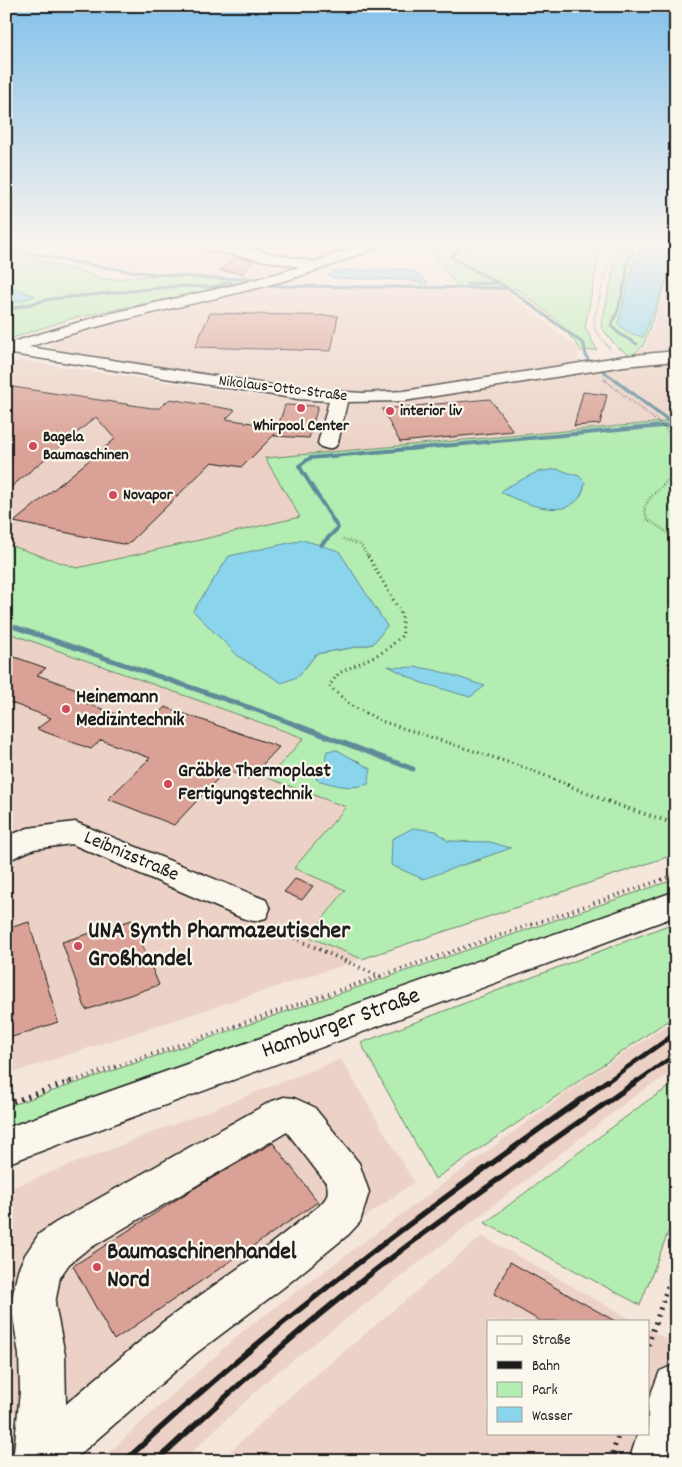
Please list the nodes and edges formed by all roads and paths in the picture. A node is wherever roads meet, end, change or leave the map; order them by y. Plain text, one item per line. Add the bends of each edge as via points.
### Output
1 (129, 313) edge
2 (596, 313) edge
3 (8, 350) edge
4 (676, 356) edge
5 (624, 361) junction
6 (588, 366) junction
7 (339, 397) junction
8 (676, 440) edge
9 (328, 443) dead end
10 (676, 472) edge
11 (676, 538) edge
12 (342, 539) dead end
13 (676, 645) edge
14 (676, 679) edge
15 (676, 824) edge
16 (6, 850) edge
17 (676, 875) edge
18 (676, 903) edge
19 (254, 909) joint
20 (381, 976) junction
21 (6, 1104) edge
22 (6, 1146) edge
23 (676, 1262) edge
24 (650, 1339) edge
25 (676, 1387) edge
26 (619, 1434) edge
27 (36, 1459) edge
28 (610, 1461) edge
29 (653, 1461) edge

1 - 3 street via 53,332
2 - 5 path via 595,330
3 - 7 street, Nikolaus-Otto-Straße
4 - 5 street, Nikolaus-Otto-Straße
5 - 6 street, Nikolaus-Otto-Straße
6 - 7 street, Nikolaus-Otto-Straße via 404,396
6 - 8 path
7 - 9 street
10 - 11 path via 649,499 644,509 647,519
12 - 15 path via 361,545 402,615 402,635 385,651 339,672 329,686 352,706 381,721 523,767 620,806
13 - 14 path via 668,660
16 - 19 street, Leibnizstraße via 28,839 75,833
17 - 20 path
18 - 22 street, Hamburger Straße
19 - 20 path via 250,919
20 - 21 path
23 - 24 path
25 - 29 street
26 - 28 path
27 - 27 street via 179,1338 269,1272 345,1208 350,1192 345,1176 300,1119 284,1114 54,1249 40,1270 33,1304 42,1355 43,1391

